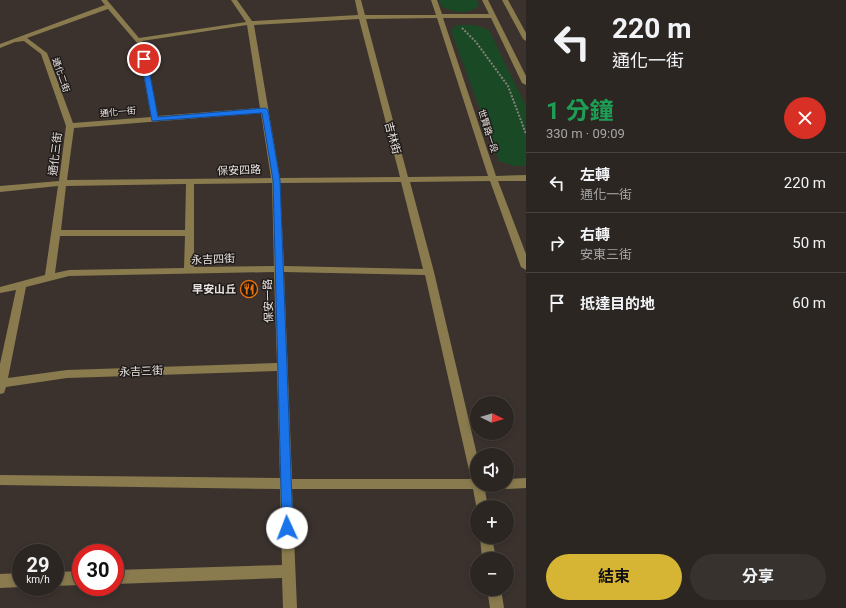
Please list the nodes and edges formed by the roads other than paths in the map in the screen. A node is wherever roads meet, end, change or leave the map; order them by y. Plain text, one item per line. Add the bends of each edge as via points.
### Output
1 (234, 0) edge
2 (358, 0) edge
3 (434, 0) edge
4 (485, 0) edge
5 (505, 0) edge
6 (107, 3) edge
7 (493, 16) junction
8 (362, 17) junction
9 (440, 17) junction
10 (250, 23) junction
11 (526, 39) edge
12 (14, 40) junction
13 (138, 40) junction
14 (0, 46) edge
15 (526, 83) edge
16 (265, 110) junction
17 (155, 119) junction
18 (70, 126) junction
19 (493, 178) junction
20 (526, 178) edge
21 (404, 179) junction
22 (276, 180) junction
23 (190, 182) junction
24 (63, 183) junction
25 (0, 189) edge
26 (57, 232) junction
27 (189, 233) junction
28 (526, 267) edge
29 (279, 268) junction
30 (189, 272) junction
31 (429, 272) junction
32 (50, 277) junction
33 (22, 284) junction
34 (0, 290) edge
35 (282, 367) junction
36 (0, 385) edge
37 (470, 450) edge
38 (0, 480) edge
39 (526, 483) edge
40 (286, 484) junction
41 (514, 484) edge
42 (470, 485) edge
43 (289, 571) junction
44 (124, 577) edge
45 (12, 580) edge
46 (0, 581) edge
47 (495, 596) edge
48 (290, 608) edge
49 (497, 608) edge

1 - 10 street, 保安一路
2 - 8 street, 吉林街
3 - 9 street, 世賢路一段
4 - 7 street
5 - 11 street
6 - 12 street
6 - 13 street
7 - 9 street
7 - 15 street
8 - 9 street
8 - 10 street
8 - 21 street, 吉林街
9 - 19 street, 世賢路一段
10 - 13 street
10 - 16 street, 保安一路
12 - 14 street
12 - 18 street, 通化二街 via 25,40 44,53
13 - 17 street via 141,44
16 - 17 street, 通化一街
16 - 22 street, 保安一路
17 - 18 street, 通化一街
18 - 24 street, 通化三街
19 - 20 street, 保安四路
19 - 21 street, 保安四路
19 - 28 street, 世賢路一段
21 - 22 street, 保安四路
21 - 31 street, 吉林街
22 - 23 street, 保安四路
22 - 29 street, 保安一路
23 - 24 street, 保安四路
23 - 27 street
24 - 25 street, 保安四路
24 - 26 street, 通化三街
26 - 27 street
26 - 32 street, 通化三街
27 - 30 street
29 - 30 street, 永吉四街
29 - 31 street, 永吉四街
29 - 35 street, 保安一路
30 - 32 street, 永吉四街 via 69,273
31 - 37 street, 吉林街
32 - 33 street, 永吉四街
33 - 34 street, 永吉四街
33 - 36 street
35 - 36 street, 永吉三街 via 67,374
35 - 40 street, 保安一路
38 - 40 street
39 - 41 street
40 - 42 street
40 - 43 street, 保安一路
43 - 44 street
43 - 48 street, 保安一路
45 - 46 street
47 - 49 street

